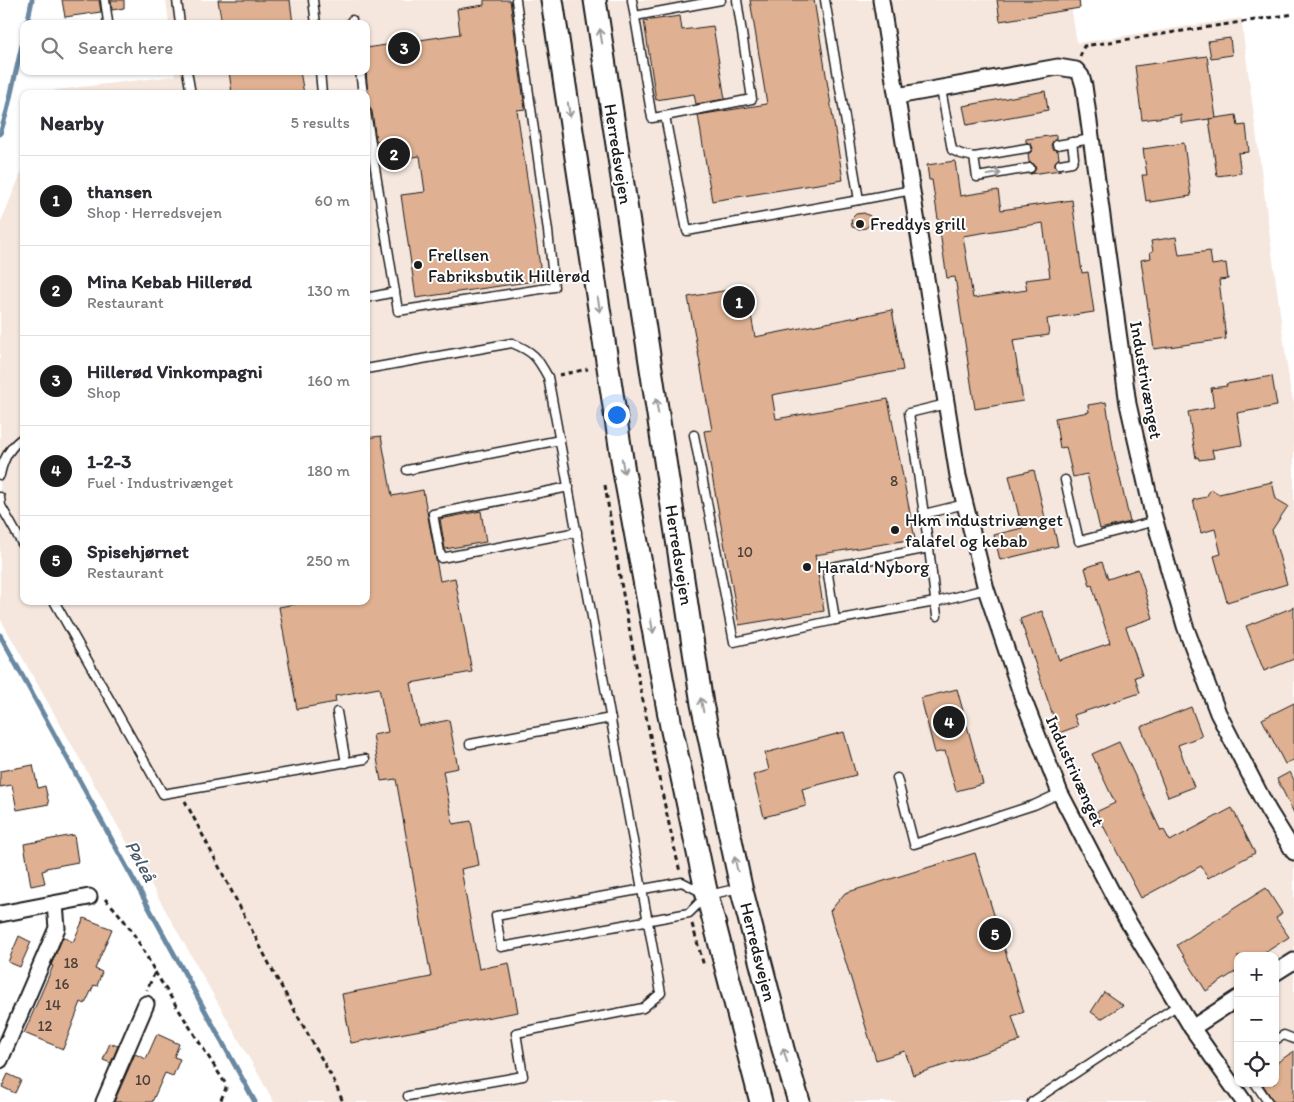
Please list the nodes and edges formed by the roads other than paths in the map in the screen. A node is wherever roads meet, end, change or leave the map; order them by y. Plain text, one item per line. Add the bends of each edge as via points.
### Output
1 (105, 0) edge
2 (177, 0) edge
3 (313, 0) edge
4 (516, 0) edge
5 (552, 0) edge
6 (595, 0) edge
7 (632, 0) edge
8 (721, 0) edge
9 (737, 0) edge
10 (825, 0) edge
11 (881, 0) edge
12 (634, 16) junction
13 (108, 20) edge
14 (180, 20) edge
15 (316, 20) edge
16 (188, 75) edge
17 (320, 75) edge
18 (361, 75) edge
19 (941, 89) junction
20 (190, 90) edge
21 (322, 90) edge
22 (362, 90) edge
23 (897, 96) junction
24 (665, 116) junction
25 (370, 137) edge
26 (1091, 139) junction
27 (1072, 142) junction
28 (1057, 145) dead end
29 (1027, 148) dead end
30 (974, 158) junction
31 (1060, 164) dead end
32 (1030, 168) dead end
33 (912, 190) junction
34 (859, 200) junction
35 (395, 292) junction
36 (370, 297) edge
37 (370, 368) edge
38 (946, 404) junction
39 (694, 435) dead end
40 (20, 439) edge
41 (560, 440) junction
42 (407, 470) dead end
43 (0, 475) edge
44 (1065, 480) dead end
45 (569, 487) junction
46 (0, 497) edge
47 (965, 504) junction
48 (924, 514) junction
49 (1156, 521) junction
50 (577, 532) junction
51 (20, 540) edge
52 (929, 548) junction
53 (986, 590) junction
54 (935, 602) junction
55 (56, 605) edge
56 (937, 616) dead end
57 (836, 620) junction
58 (337, 712) dead end
59 (611, 718) junction
60 (470, 744) dead end
61 (365, 759) dead end
62 (346, 763) junction
63 (897, 778) dead end
64 (1060, 792) junction
65 (1294, 852) edge
66 (741, 887) junction
67 (642, 889) junction
68 (707, 896) junction
69 (89, 897) road end
70 (55, 904) junction
71 (0, 914) edge
72 (648, 920) junction
73 (1294, 961) edge
74 (1279, 970) edge
75 (1234, 1001) edge
76 (146, 1005) road end
77 (1178, 1005) junction
78 (1192, 1028) junction
79 (1279, 1038) edge
80 (1294, 1039) edge
81 (0, 1060) edge
82 (1258, 1087) edge
83 (408, 1096) dead end
84 (104, 1102) edge
85 (761, 1102) edge
86 (799, 1102) edge
87 (1032, 1102) edge
88 (1244, 1102) edge
89 (1268, 1102) edge

1 - 13 lane
2 - 14 lane
3 - 15 lane
4 - 35 lane via 554,288 398,311
5 -> 68 street, Herredsvejen via 624,472 671,726
66 -> 6 street, Herredsvejen via 702,704
7 - 12 lane
8 - 12 lane
9 - 24 lane via 752,98
10 - 34 lane
11 - 23 street, Industrivænget
12 - 24 lane via 652,118
16 - 20 lane
17 - 21 lane
18 - 22 lane
19 - 23 street
19 - 26 street, Industrivænget via 1058,67 1076,70 1084,86
19 - 30 lane via 952,150
23 - 33 street, Industrivænget
24 - 34 lane via 686,231
25 - 35 lane
26 - 27 lane
26 - 49 street, Industrivænget via 1128,404
27 - 28 lane
27 - 31 lane via 1072,162
29 - 30 lane
30 -> 32 lane via 977,177
33 - 34 lane
33 - 38 street, Industrivænget
35 - 36 lane
37 - 41 lane via 512,343 528,350 548,377
38 - 47 street, Industrivænget
38 - 48 lane via 909,413
39 - 57 lane via 734,642
40 - 43 lane via 3,461
41 - 42 lane
41 - 45 lane
44 - 49 lane via 1079,541
45 - 50 lane
45 - 50 lane via 433,514 441,558
46 - 51 lane via 1,506
47 - 48 lane
47 - 53 street, Industrivænget
48 - 52 lane
49 - 65 street, Industrivænget via 1186,626 1218,713 1268,810
50 - 59 lane
52 - 54 lane
52 - 57 lane via 827,568
53 - 54 lane
53 - 64 street, Industrivænget via 1022,696
54 - 56 lane
54 - 57 lane
55 - 62 lane via 163,794
58 - 62 lane
59 - 60 lane
59 - 67 lane
61 - 62 lane
63 - 64 lane via 914,844 1034,805
64 - 77 street, Industrivænget via 1120,908
66 - 68 lane
86 -> 66 street, Herredsvejen
67 - 68 lane via 682,882
67 - 72 lane
67 - 72 lane via 496,916 500,939 502,947
68 - 72 lane via 689,912
68 - 85 street, Herredsvejen
69 - 70 street
70 - 71 street
70 - 81 street via 57,928
72 - 83 lane via 661,993 643,1008 516,1033 523,1076
73 - 74 street
75 - 78 street
76 - 84 street
77 - 78 street, Industrivænget
77 - 87 lane
78 - 88 street, Industrivænget
79 - 80 lane via 1284,1035
82 - 89 lane

